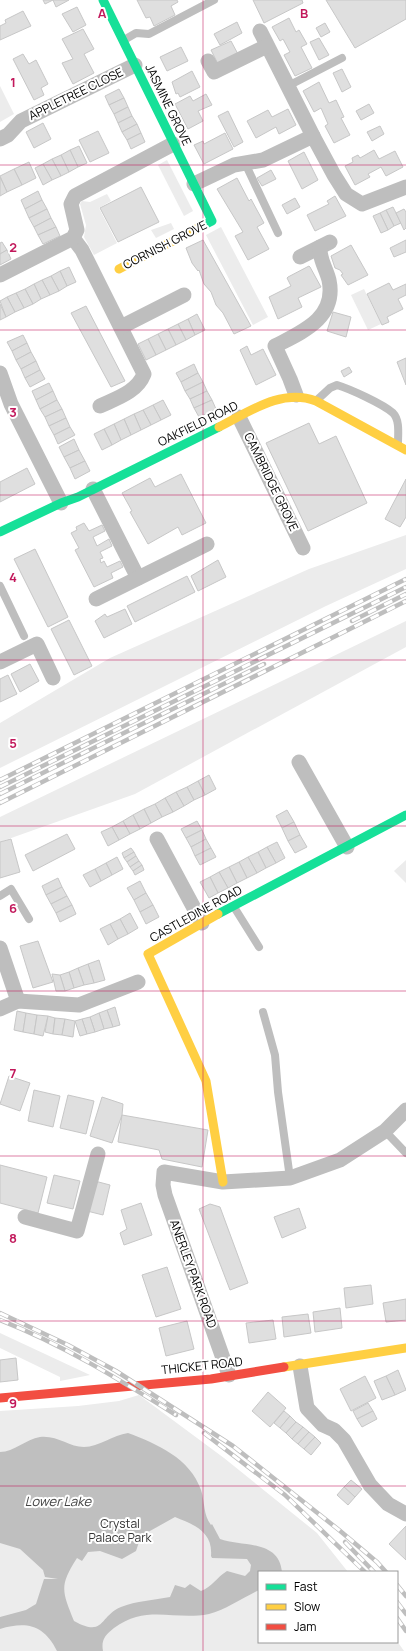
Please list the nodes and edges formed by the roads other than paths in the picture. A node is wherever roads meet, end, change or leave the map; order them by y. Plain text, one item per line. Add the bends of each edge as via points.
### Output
1 (103, 0) edge
2 (214, 0) edge
3 (260, 31) dead end
4 (123, 40) junction
5 (268, 46) junction
6 (342, 58) dead end
7 (208, 61) dead end
8 (135, 65) junction
9 (288, 86) junction
10 (313, 136) junction
11 (0, 139) edge
12 (173, 144) junction
13 (245, 163) junction
14 (194, 184) junction
15 (406, 188) edge
16 (212, 221) joint
17 (278, 233) dead end
18 (75, 234) junction
19 (300, 258) dead end
20 (119, 269) dead end
21 (0, 275) edge
22 (184, 296) dead end
23 (121, 327) junction
24 (0, 373) edge
25 (296, 395) junction
26 (316, 401) junction
27 (100, 406) dead end
28 (239, 417) junction
29 (402, 448) edge
30 (92, 489) junction
31 (61, 503) junction
32 (0, 532) edge
33 (207, 544) dead end
34 (303, 548) dead end
35 (138, 578) junction
36 (0, 586) edge
37 (96, 599) dead end
38 (24, 636) dead end
39 (0, 662) edge
40 (54, 678) dead end
41 (299, 762) dead end
42 (406, 815) edge
43 (157, 839) dead end
44 (347, 847) junction
45 (0, 896) edge
46 (233, 906) junction
47 (29, 919) dead end
48 (202, 923) junction
49 (259, 947) dead end
50 (0, 948) edge
51 (138, 982) dead end
52 (18, 1001) junction
53 (0, 1008) edge
54 (263, 1012) dead end
55 (406, 1110) edge
56 (385, 1131) junction
57 (406, 1153) edge
58 (98, 1154) dead end
59 (290, 1178) junction
60 (223, 1182) junction
61 (25, 1217) dead end
62 (406, 1348) edge
63 (300, 1366) junction
64 (229, 1375) junction
65 (0, 1398) edge
66 (406, 1514) edge

1 - 4 street, JASMINE GROVE
2 - 4 lane via 149,34 136,33
3 - 5 street
4 - 8 street, JASMINE GROVE
5 - 7 street via 214,72
5 - 9 street
6 - 9 lane
8 - 11 street, APPLETREE CLOSE via 21,121 8,136
8 - 12 street, JASMINE GROVE
9 - 10 street
10 - 13 street via 263,160
10 - 15 street via 346,194 362,204
12 - 14 street, JASMINE GROVE
12 - 18 street via 75,196 71,204
13 - 14 street via 234,165
13 - 17 lane
14 - 16 street, JASMINE GROVE
16 - 20 street, CORNISH GROVE
18 - 21 street
18 - 23 street
19 - 25 street via 325,244 319,255 329,280 329,296 324,311 316,322 307,330 275,346
22 - 23 street
23 - 27 street via 144,374 140,384 134,389
24 - 31 street via 11,404
25 - 26 street, OAKFIELD ROAD
25 - 28 street, OAKFIELD ROAD via 276,399
26 - 29 street, OAKFIELD ROAD
26 - 29 lane via 337,385 351,389 393,414 399,427
28 - 30 street, OAKFIELD ROAD
28 - 34 street, CAMBRIDGE GROVE
30 - 31 street, OAKFIELD ROAD
30 - 35 street
31 - 32 street, OAKFIELD ROAD
33 - 35 street
35 - 37 street
36 - 38 lane
39 - 40 street via 37,644
41 - 44 street
42 - 44 street, CASTLEDINE ROAD
43 - 48 street
44 - 46 street, CASTLEDINE ROAD
45 - 47 lane via 11,889
46 - 48 street, CASTLEDINE ROAD
46 - 49 lane
48 - 60 street, CASTLEDINE ROAD via 148,954 206,1081
50 - 52 street
51 - 52 street via 79,1005
52 - 53 street
54 - 59 lane via 275,1055
55 - 56 street
56 - 57 lane
56 - 59 street via 340,1160
58 - 61 street via 77,1231
59 - 60 street
60 - 64 street, ANERLEY PARK ROAD via 164,1172 163,1185
62 - 63 street, THICKET ROAD
63 - 64 street, THICKET ROAD
63 - 66 street via 307,1408 323,1425 334,1430 344,1440 370,1485 388,1504
64 - 65 street, THICKET ROAD via 211,1379

